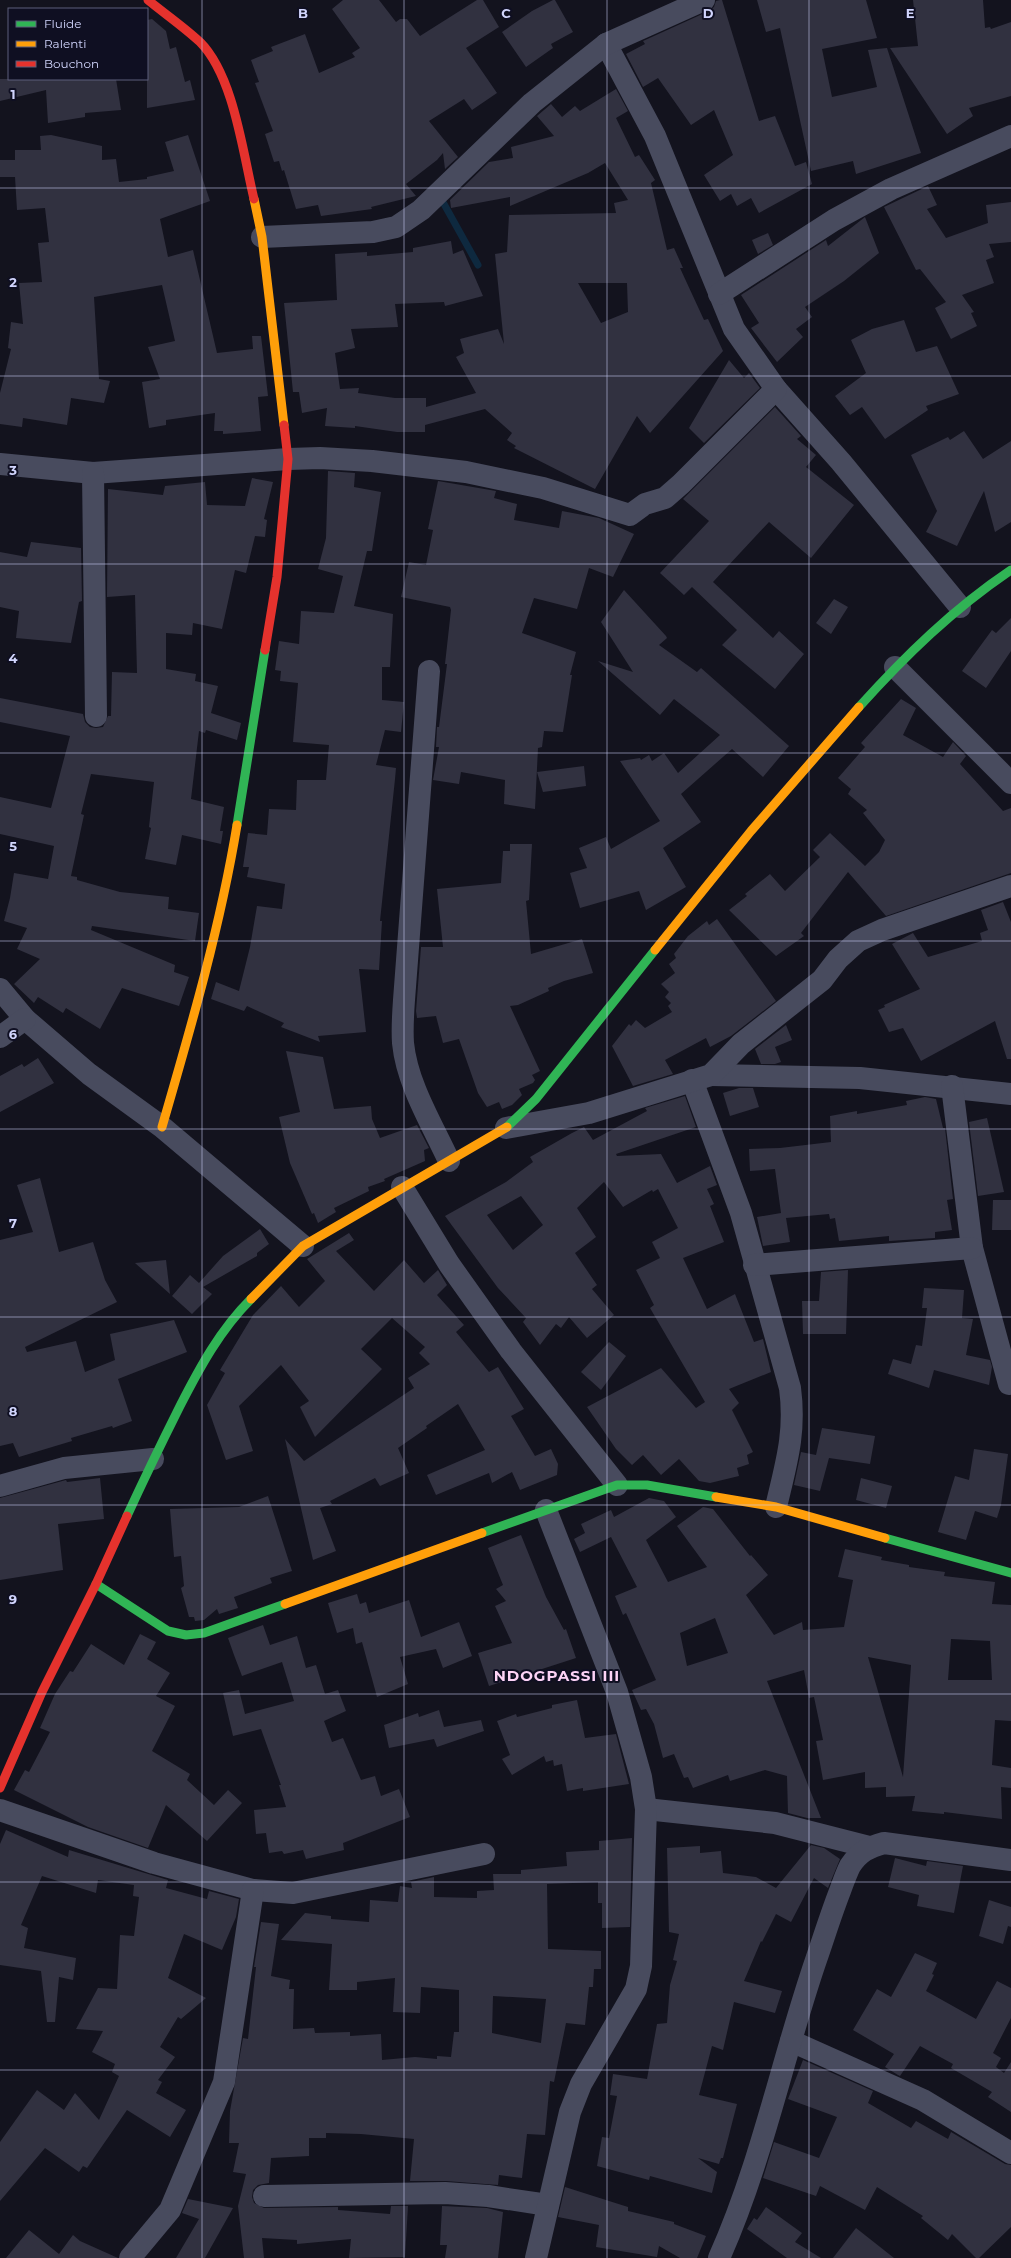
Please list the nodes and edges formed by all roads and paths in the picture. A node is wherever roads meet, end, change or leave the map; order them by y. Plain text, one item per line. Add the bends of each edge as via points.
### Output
1 (148, 0) edge
2 (704, 0) edge
3 (606, 44) junction
4 (1011, 136) edge
5 (262, 237) junction
6 (719, 294) junction
7 (776, 389) junction
8 (288, 459) junction
9 (0, 464) edge
10 (93, 473) junction
11 (1011, 570) edge
12 (960, 607) junction
13 (895, 667) junction
14 (429, 671) dead end
15 (96, 716) dead end
16 (1011, 783) edge
17 (1011, 886) edge
18 (0, 989) edge
19 (25, 1019) junction
20 (0, 1037) edge
21 (701, 1078) junction
22 (952, 1086) junction
23 (1011, 1094) edge
24 (162, 1127) junction
25 (506, 1128) junction
26 (449, 1161) junction
27 (402, 1187) junction
28 (302, 1246) junction
29 (972, 1248) junction
30 (754, 1265) junction
31 (1009, 1384) dead end
32 (153, 1459) junction
33 (617, 1485) junction
34 (0, 1486) edge
35 (776, 1507) junction
36 (546, 1510) junction
37 (1011, 1572) edge
38 (96, 1584) junction
39 (0, 1788) edge
40 (646, 1809) junction
41 (0, 1810) edge
42 (870, 1847) junction
43 (484, 1854) dead end
44 (1011, 1860) edge
45 (253, 1890) junction
46 (791, 2041) junction
47 (1011, 2153) edge
48 (264, 2196) dead end
49 (548, 2205) junction
50 (130, 2258) edge
51 (536, 2258) edge
52 (719, 2258) edge

1 - 5 street via 201,43 222,75 232,104
2 - 3 street
3 - 5 street via 532,104 421,210 396,227 373,232
3 - 6 street via 655,136
4 - 6 street via 891,189 834,220
5 - 8 street
6 - 7 street via 734,329
7 - 8 street via 666,498 645,504 630,515 543,488 466,472 372,461
7 - 12 street via 841,462
8 - 10 street
8 - 24 street via 277,577 227,887
9 - 10 street
10 - 15 street
11 - 12 street
12 - 13 street
13 - 16 street
13 - 25 street via 761,818 536,1100
14 - 26 street via 404,1000 403,1043 409,1070 422,1104
17 - 21 street via 882,930 858,941 838,959 822,980
18 - 19 street
19 - 20 street
19 - 24 street via 89,1074
21 - 22 street via 860,1078
21 - 25 street via 589,1113
21 - 30 street
22 - 23 street
22 - 29 street
24 - 28 street
25 - 26 street
26 - 27 street
27 - 28 street
27 - 33 street via 449,1264 511,1351
28 - 32 street via 231,1319 203,1362
29 - 30 street
29 - 31 street
30 - 35 street via 790,1388 793,1411 792,1434
32 - 34 street via 64,1468
32 - 38 street
33 - 35 street via 647,1485
33 - 36 street
35 - 37 street
36 - 38 street via 204,1633 186,1635 168,1631
36 - 40 street via 617,1692
38 - 39 street via 42,1692
40 - 42 street via 775,1823
40 - 49 street via 641,1966 636,1989 581,2084 570,2112
41 - 45 street via 154,1863
42 - 44 street via 884,1843
42 - 46 street via 858,1855 850,1867 831,1915
43 - 45 street via 293,1893
45 - 50 street via 224,2082 170,2210
46 - 47 street via 923,2100
46 - 52 street via 740,2210
48 - 49 street via 446,2193
49 - 51 street

